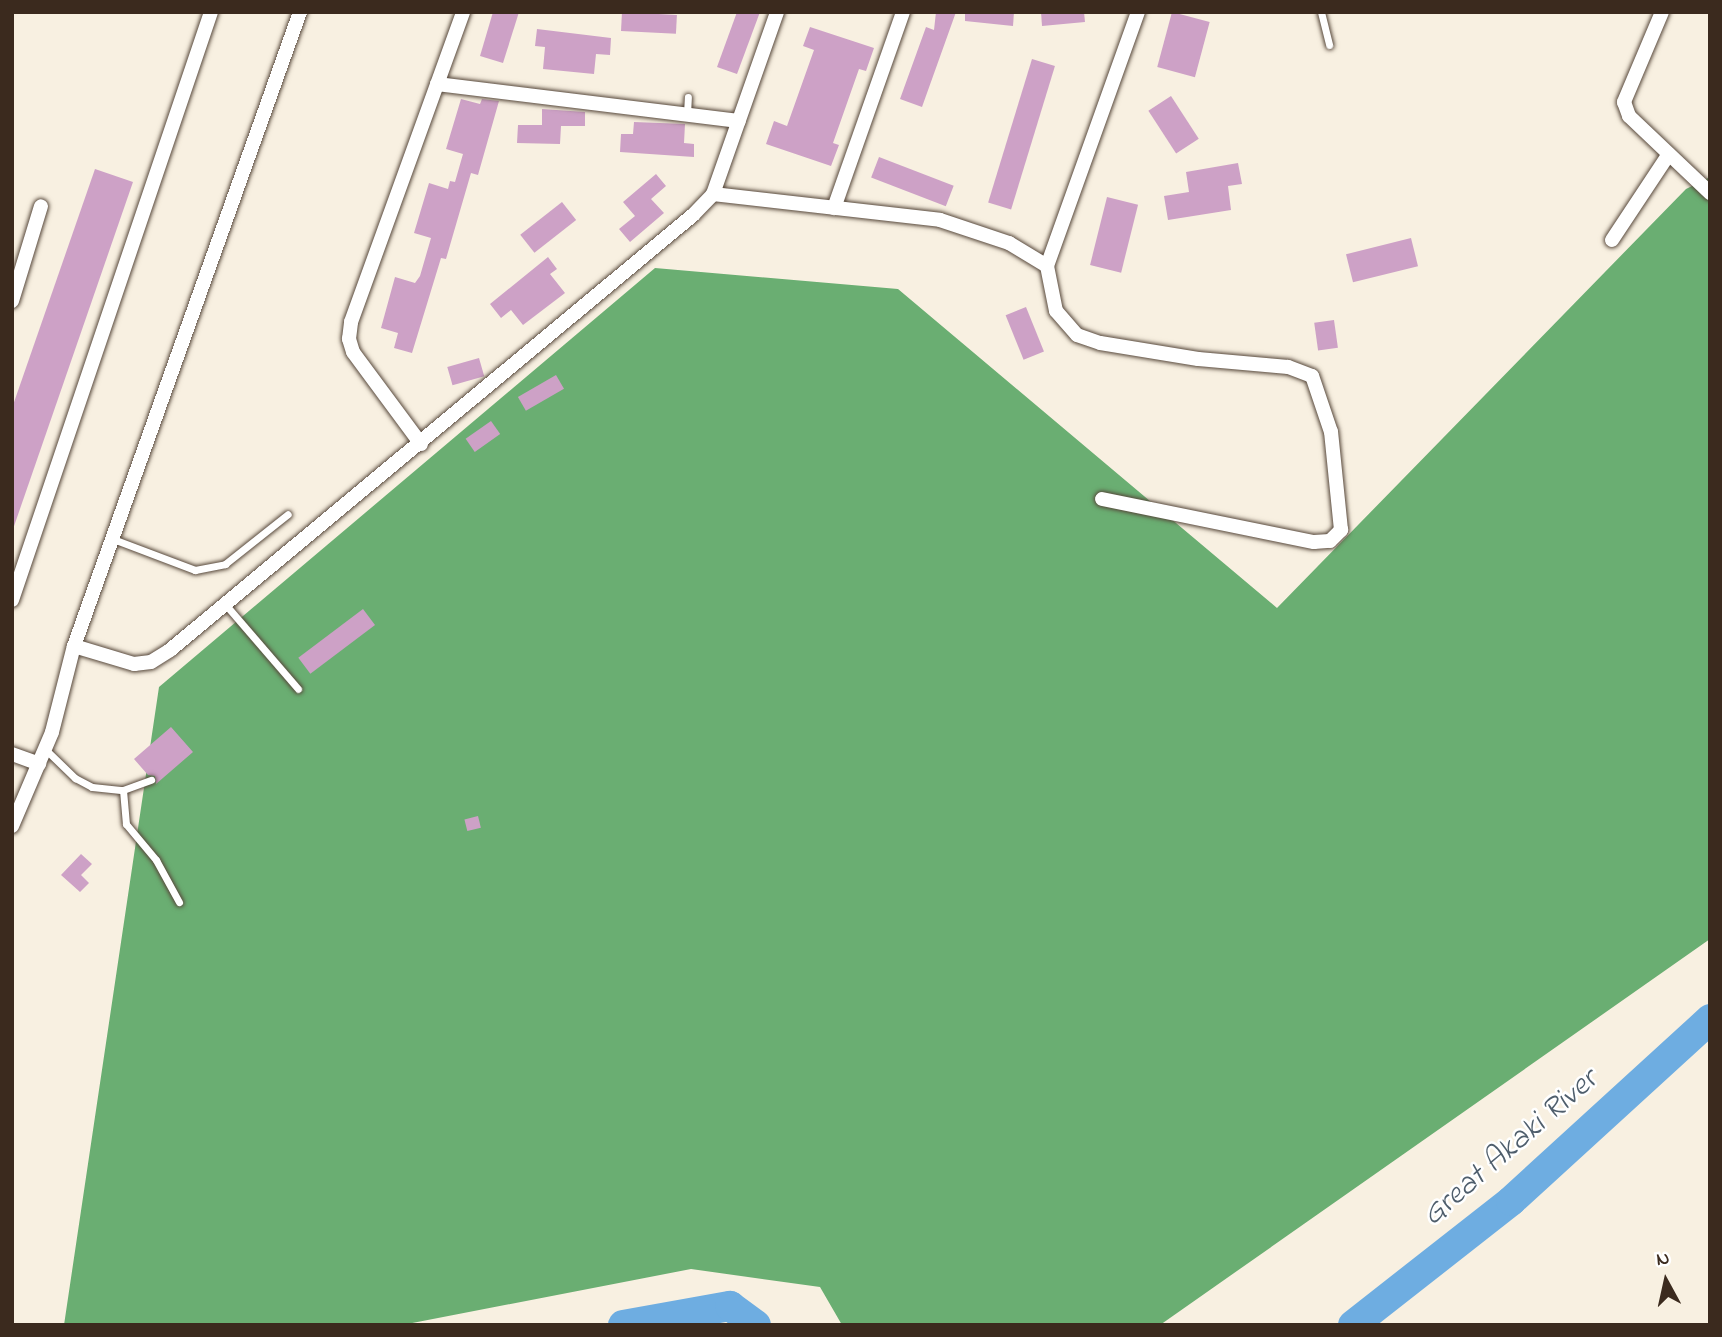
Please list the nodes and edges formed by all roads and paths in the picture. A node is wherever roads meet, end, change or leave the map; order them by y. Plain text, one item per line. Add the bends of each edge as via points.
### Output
1 (211, 12) edge
2 (300, 12) edge
3 (463, 12) edge
4 (777, 12) edge
5 (903, 12) edge
6 (1138, 12) edge
7 (1321, 12) edge
8 (1662, 12) edge
9 (1329, 45) dead end
10 (437, 84) junction
11 (688, 97) dead end
12 (687, 115) junction
13 (739, 121) junction
14 (1669, 155) junction
15 (1710, 193) edge
16 (713, 194) junction
17 (41, 206) dead end
18 (834, 208) junction
19 (1612, 240) dead end
20 (1046, 266) junction
21 (12, 301) edge
22 (421, 444) junction
23 (1102, 499) dead end
24 (288, 514) dead end
25 (113, 539) junction
26 (12, 600) edge
27 (225, 604) junction
28 (74, 646) junction
29 (298, 689) dead end
30 (45, 749) junction
31 (12, 754) edge
32 (39, 764) junction
33 (151, 780) dead end
34 (123, 790) junction
35 (18, 799) edge
36 (12, 826) edge
37 (179, 902) dead end

1 - 26 street
2 - 25 street
3 - 10 street
4 - 13 street
5 - 18 street
6 - 20 street via 1084,143
7 - 9 lane
8 - 14 street via 1624,102 1629,117
10 - 12 street
10 - 22 street via 351,322 349,340 353,352
11 - 12 lane
12 - 13 street
13 - 16 street
14 - 15 street
14 - 19 street
16 - 18 street
16 - 22 street
17 - 21 street
18 - 20 street via 940,220 976,229
20 - 23 street via 1056,311 1077,335 1198,359 1287,367 1312,376 1331,432 1341,530 1330,541 1287,538
22 - 27 street
24 - 25 lane via 225,564 195,570
25 - 28 street
27 - 28 street via 151,662 134,664
27 - 29 lane
28 - 30 street
30 - 32 street
30 - 34 lane via 75,778 92,787
31 - 32 street
32 - 35 street
33 - 34 lane
34 - 37 lane via 126,824 156,860
35 - 36 street

